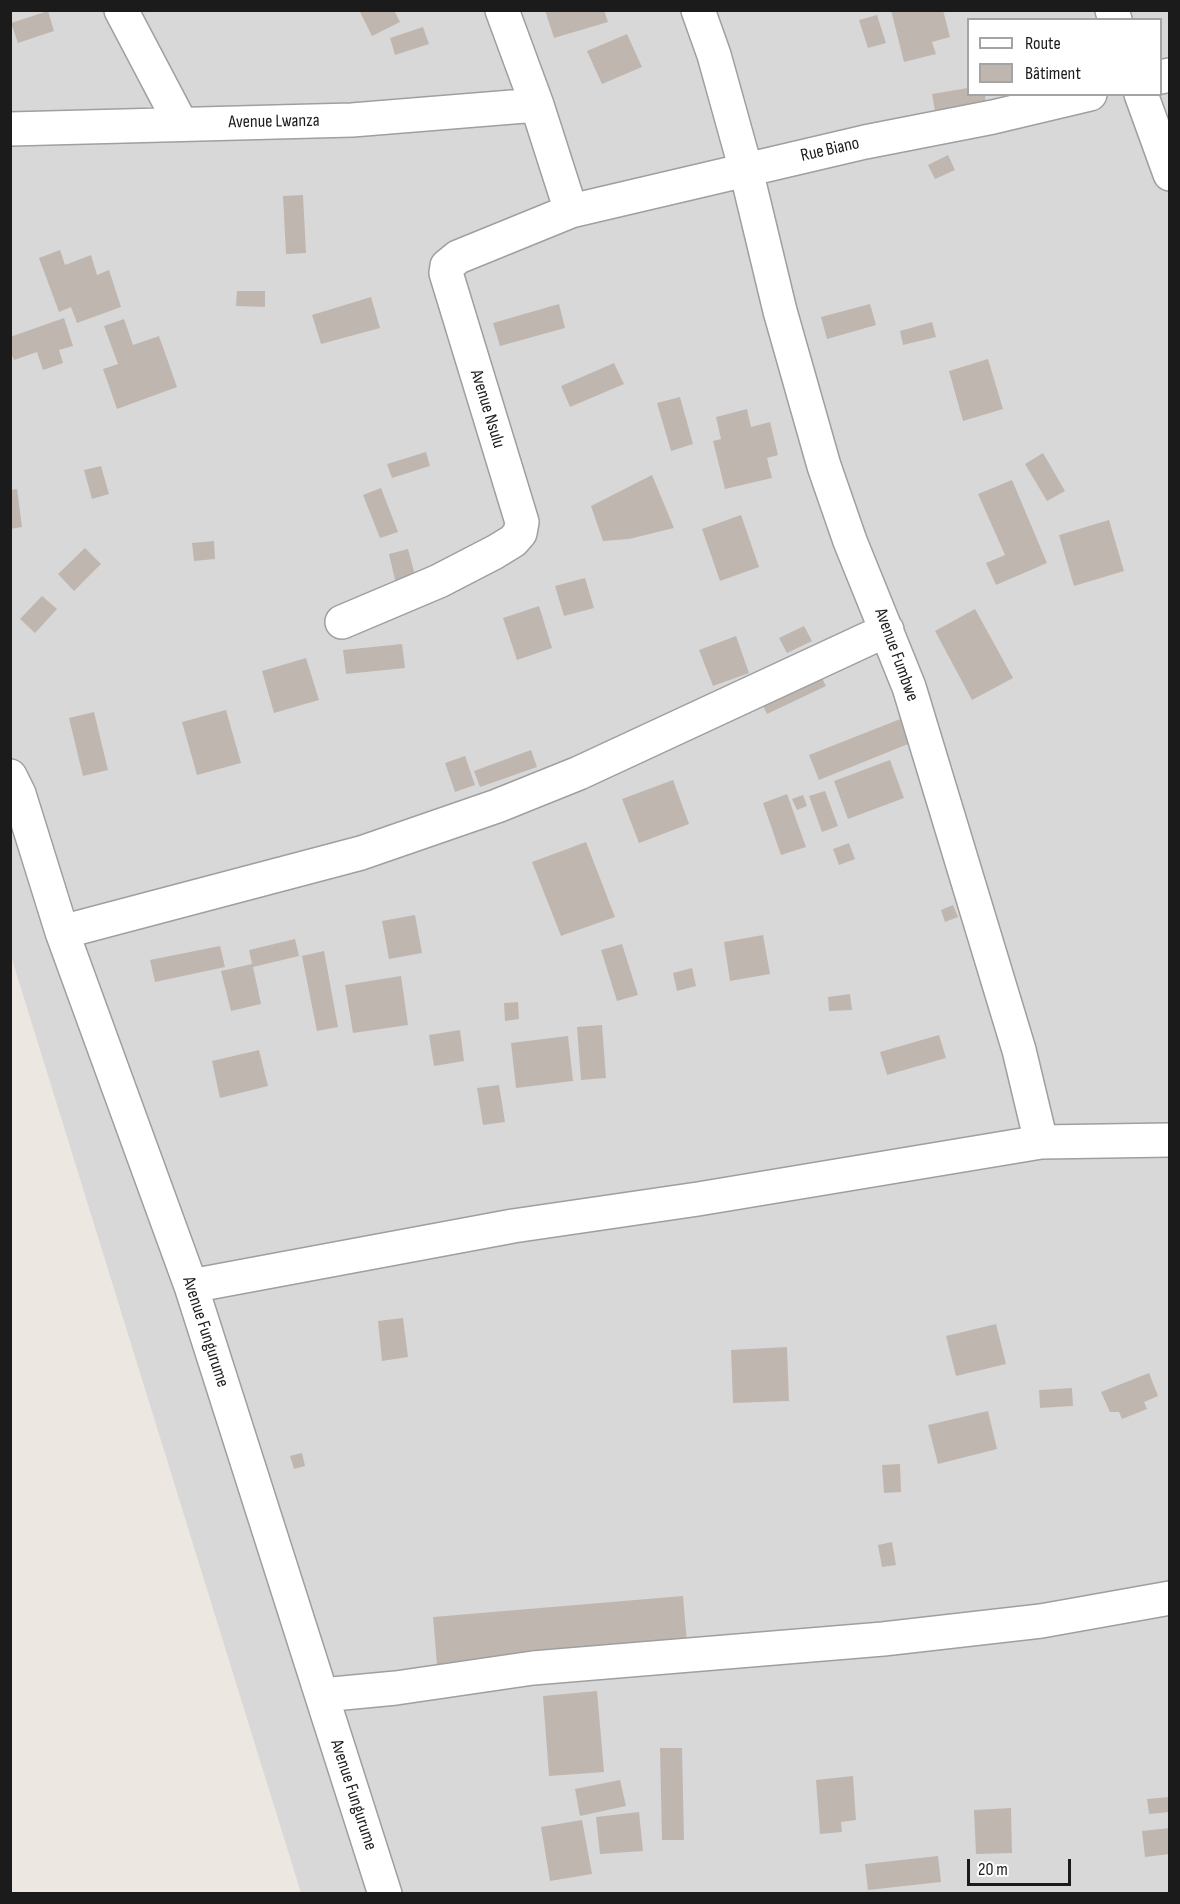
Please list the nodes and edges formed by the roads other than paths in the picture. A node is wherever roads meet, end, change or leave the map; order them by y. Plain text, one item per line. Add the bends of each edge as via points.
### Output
1 (121, 10) edge
2 (502, 10) edge
3 (698, 10) edge
4 (1082, 96) edge
5 (1142, 96) edge
6 (537, 105) junction
7 (181, 124) junction
8 (10, 129) edge
9 (746, 170) junction
10 (1170, 174) edge
11 (572, 211) junction
12 (448, 285) joint
13 (342, 622) dead end
14 (887, 630) junction
15 (10, 776) edge
16 (62, 932) junction
17 (1170, 1140) edge
18 (1041, 1142) junction
19 (191, 1286) junction
20 (1170, 1598) edge
21 (322, 1695) junction
22 (385, 1893) edge

1 - 7 street
2 - 6 street
3 - 9 street, Avenue Fumbwe
4 - 9 street, Rue Biano
5 - 10 street
6 - 7 street, Avenue Lwanza via 352,120
6 - 11 street
7 - 8 street, Avenue Lwanza
9 - 11 street, Rue Biano
9 - 14 street, Avenue Fumbwe via 780,311 824,466
11 - 12 street, Rue Biano via 458,257 447,266
12 - 13 street, Avenue Nsulu via 522,522 520,533 495,552 439,581
14 - 16 street via 579,773 496,807 361,853
14 - 18 street, Avenue Fumbwe via 909,687 1015,1038
15 - 16 street, Avenue Fungurume
16 - 19 street, Avenue Fungurume
17 - 18 street
18 - 19 street via 513,1226
19 - 21 street, Avenue Fungurume
20 - 21 street via 1041,1621 883,1639 533,1668
21 - 22 street, Avenue Fungurume

